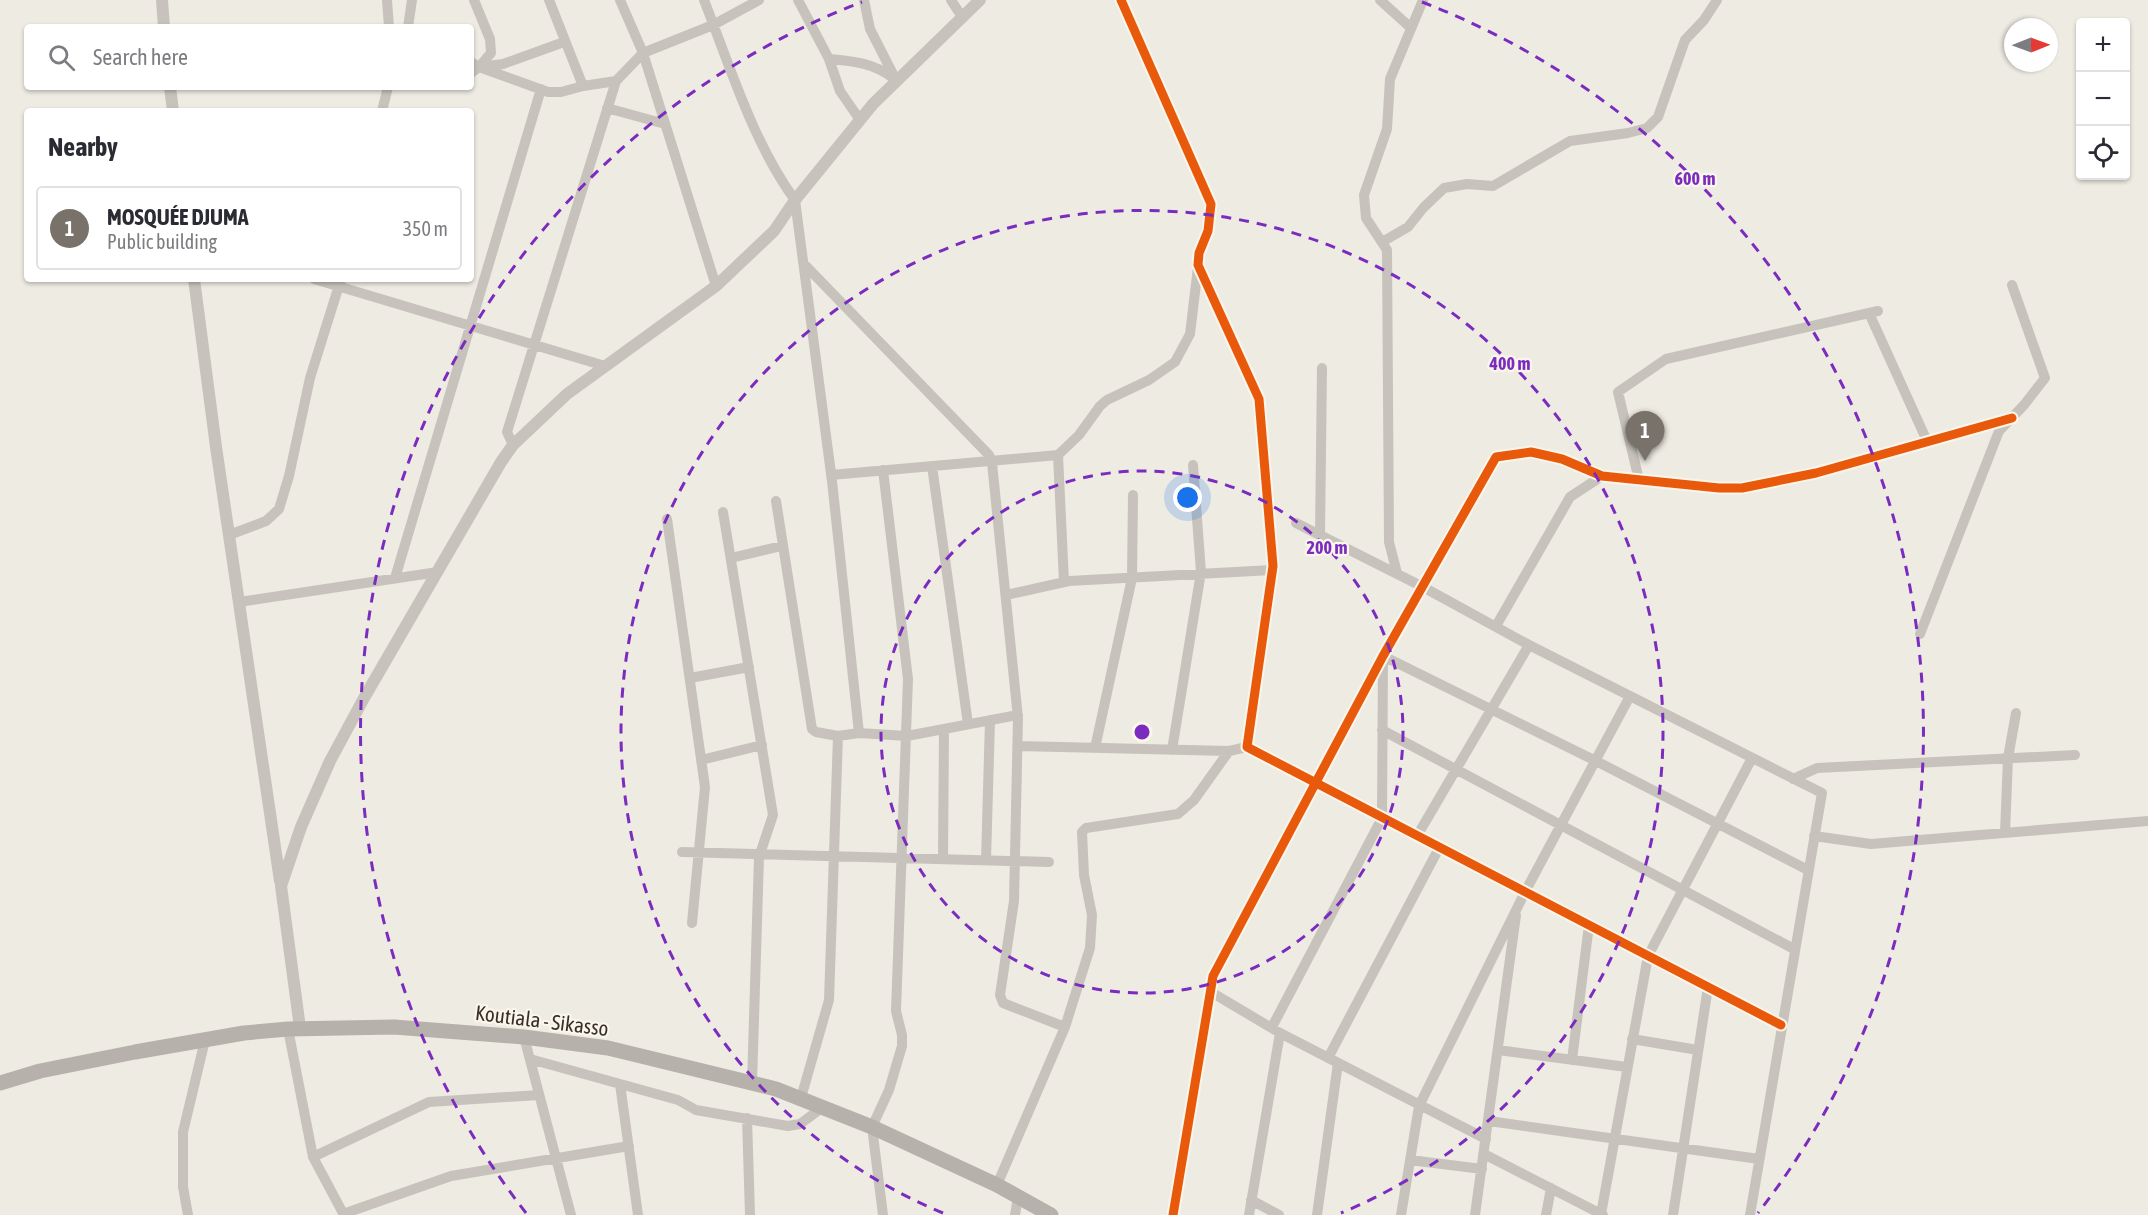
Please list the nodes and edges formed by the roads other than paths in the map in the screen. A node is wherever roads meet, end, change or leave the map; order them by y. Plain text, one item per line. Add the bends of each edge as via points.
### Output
1 (162, 0) edge
2 (387, 0) edge
3 (412, 0) edge
4 (474, 0) edge
5 (549, 0) edge
6 (620, 0) edge
7 (704, 0) edge
8 (759, 0) edge
9 (798, 0) edge
10 (864, 0) edge
11 (951, 0) edge
12 (980, 0) edge
13 (1121, 0) edge
14 (1380, 0) edge
15 (1423, 0) edge
16 (1717, 0) edge
17 (962, 17) junction
18 (164, 24) edge
19 (389, 24) edge
20 (408, 24) edge
21 (713, 25) junction
22 (1411, 28) junction
23 (564, 42) junction
24 (644, 53) junction
25 (829, 59) junction
26 (474, 67) edge
27 (896, 80) junction
28 (616, 81) junction
29 (583, 86) junction
30 (540, 89) junction
31 (170, 90) edge
32 (387, 90) edge
33 (173, 108) edge
34 (383, 108) edge
35 (608, 108) junction
36 (860, 120) junction
37 (665, 124) junction
38 (795, 200) junction
39 (1382, 242) junction
40 (803, 263) junction
41 (1198, 265) junction
42 (194, 282) edge
43 (340, 283) edge
44 (2012, 285) dead end
45 (716, 286) junction
46 (470, 326) junction
47 (534, 345) junction
48 (606, 366) junction
49 (1322, 368) dead end
50 (2012, 417) junction
51 (1927, 441) junction
52 (513, 445) junction
53 (1058, 454) junction
54 (991, 460) junction
55 (1193, 465) dead end
56 (932, 466) junction
57 (883, 470) junction
58 (831, 475) junction
59 (1602, 476) junction
60 (1639, 480) junction
61 (1133, 495) dead end
62 (776, 501) dead end
63 (723, 512) dead end
64 (668, 519) dead end
65 (1296, 523) dead end
66 (230, 535) junction
67 (1320, 535) junction
68 (782, 546) junction
69 (731, 558) junction
70 (1272, 570) junction
71 (438, 572) junction
72 (1397, 573) junction
73 (1200, 574) junction
74 (395, 578) junction
75 (1132, 578) junction
76 (1064, 582) junction
77 (1423, 586) junction
78 (1006, 596) junction
79 (239, 602) junction
80 (1496, 626) junction
81 (1920, 634) dead end
82 (1529, 645) junction
83 (1383, 656) junction
84 (749, 667) junction
85 (690, 678) junction
86 (1630, 696) junction
87 (1491, 709) junction
88 (2016, 713) dead end
89 (1018, 715) junction
90 (990, 720) junction
91 (968, 724) junction
92 (944, 729) junction
93 (1382, 730) junction
94 (859, 733) junction
95 (837, 736) junction
96 (907, 736) junction
97 (762, 745) junction
98 (1018, 746) junction
99 (1247, 747) junction
100 (1095, 748) junction
101 (1172, 750) junction
102 (1229, 751) junction
103 (2075, 755) dead end
104 (1752, 758) junction
105 (2008, 758) junction
106 (701, 760) junction
107 (1596, 760) junction
108 (1457, 768) junction
109 (1793, 779) junction
110 (1317, 783) junction
111 (1382, 818) junction
112 (2148, 821) edge
113 (1718, 823) junction
114 (1561, 824) junction
115 (2005, 832) junction
116 (1417, 836) junction
117 (1814, 836) junction
118 (1439, 848) junction
119 (682, 852) dead end
120 (699, 853) junction
121 (760, 854) junction
122 (833, 856) junction
123 (903, 858) junction
124 (943, 859) junction
125 (986, 860) junction
126 (1015, 861) junction
127 (1049, 862) dead end
128 (1808, 870) junction
129 (281, 886) junction
130 (1683, 889) junction
131 (1525, 892) junction
132 (1517, 906) junction
133 (692, 923) dead end
134 (1589, 925) junction
135 (1794, 948) junction
136 (1648, 956) junction
137 (1708, 987) junction
138 (1211, 992) junction
139 (1781, 1025) junction
140 (1065, 1027) junction
141 (294, 1028) junction
142 (1276, 1030) junction
143 (524, 1037) junction
144 (1632, 1039) junction
145 (205, 1040) junction
146 (1498, 1050) junction
147 (1698, 1050) junction
148 (530, 1059) junction
149 (1572, 1060) junction
150 (1333, 1061) junction
151 (1627, 1067) junction
152 (0, 1083) edge
153 (752, 1083) junction
154 (620, 1084) junction
155 (539, 1095) junction
156 (801, 1098) junction
157 (1419, 1106) junction
158 (823, 1107) junction
159 (747, 1118) junction
160 (1489, 1121) junction
161 (872, 1127) junction
162 (1614, 1138) junction
163 (1486, 1139) junction
164 (629, 1146) junction
165 (1683, 1148) junction
166 (1484, 1154) junction
167 (313, 1157) junction
168 (556, 1158) junction
169 (1759, 1159) junction
170 (1410, 1160) junction
171 (1482, 1169) junction
172 (997, 1185) junction
173 (1551, 1188) junction
174 (1018, 1197) junction
175 (1251, 1200) junction
176 (1602, 1214) edge
177 (188, 1215) edge
178 (344, 1215) edge
179 (572, 1215) edge
180 (638, 1215) edge
181 (750, 1215) edge
182 (883, 1215) edge
183 (1015, 1215) edge
184 (1051, 1215) edge
185 (1173, 1215) edge
186 (1249, 1215) edge
187 (1279, 1215) edge
188 (1317, 1215) edge
189 (1401, 1215) edge
190 (1475, 1215) edge
191 (1546, 1215) edge
192 (1673, 1215) edge
193 (1749, 1215) edge

1 - 18 street
2 - 19 street
3 - 20 street
4 - 26 street via 490,39 491,53
5 - 23 street
6 - 24 street
7 - 21 street
8 - 21 street
9 - 25 street
10 - 27 street via 870,29
11 - 17 street
12 - 17 street
13 - 41 street via 1211,204
14 - 22 street
15 - 22 street
16 - 39 street via 1685,40 1658,117 1647,128 1570,141 1493,186 1467,184 1444,188 1408,227
17 - 27 street
21 - 24 street
21 - 38 street via 756,131 780,180
22 - 39 street via 1389,79 1387,129 1364,195 1366,218
23 - 26 street via 503,64
23 - 29 street
24 - 28 street
24 - 37 street
25 - 27 street via 881,69
25 - 36 street via 840,91
26 - 30 street
27 - 36 street
28 - 29 street
28 - 35 street
29 - 30 street via 561,92
30 - 46 street
31 - 33 street
32 - 34 street
35 - 37 street
35 - 47 street
36 - 38 street
37 - 45 street
38 - 40 street
38 - 45 street via 774,231
39 - 72 street via 1387,250 1389,542
40 - 54 street
40 - 58 street
41 - 53 street via 1193,322 1174,362 1149,381 1107,400
41 - 70 street via 1259,399
42 - 66 street
43 - 46 street
43 - 66 street via 310,378 279,509 266,521
44 - 50 street via 2045,378
45 - 48 street
46 - 47 street
46 - 74 street
47 - 48 street
47 - 52 street via 507,432
48 - 52 street via 567,394
49 - 67 street
50 - 51 street
50 - 81 street via 1999,431
51 - 60 street via 1815,473 1742,488
51 - 60 street via 1874,312 1666,359 1617,392
52 - 71 street
53 - 54 street
53 - 76 street
54 - 56 street
54 - 78 street
55 - 73 street
56 - 57 street
56 - 91 street
57 - 58 street
57 - 96 street via 908,680
58 - 94 street
59 - 60 street
59 - 77 street via 1562,459 1532,452 1496,457
59 - 80 street via 1570,497
61 - 75 street
62 - 68 street
63 - 69 street
64 - 85 street
65 - 67 street
66 - 79 street
67 - 72 street
68 - 69 street
68 - 95 street via 812,729
69 - 84 street
70 - 73 street
70 - 99 street
71 - 74 street
71 - 129 street via 330,760
72 - 77 street
73 - 75 street
73 - 101 street
74 - 79 street
75 - 76 street
75 - 100 street
76 - 78 street
77 - 80 street
77 - 83 street
78 - 89 street
79 - 129 street
80 - 82 street
82 - 86 street
82 - 87 street
83 - 87 street
83 - 93 street
83 - 110 street
84 - 85 street
84 - 97 street
85 - 106 street
86 - 104 street
86 - 107 street
87 - 107 street
87 - 108 street
88 - 105 street
89 - 90 street
89 - 98 street
90 - 91 street
90 - 125 street
91 - 92 street
92 - 96 street
92 - 124 street
93 - 108 street
93 - 111 street
94 - 95 street
94 - 96 street
95 - 122 street
96 - 123 street
97 - 106 street
97 - 121 street via 772,815
98 - 100 street
98 - 126 street
99 - 102 street
99 - 110 street
100 - 101 street
101 - 102 street
102 - 140 street via 1194,800 1178,814 1086,828 1082,832 1084,875 1092,915 1090,948
103 - 105 street
104 - 109 street
104 - 113 street
105 - 109 street via 1817,768
105 - 115 street
106 - 120 street via 705,787
107 - 113 street
107 - 114 street
108 - 114 street
108 - 116 street
109 - 117 street via 1822,793
110 - 111 street
110 - 138 street via 1213,976
111 - 116 street
111 - 142 street
112 - 115 street
113 - 128 street
113 - 130 street
114 - 130 street
114 - 131 street
115 - 117 street via 1871,844
116 - 118 street
117 - 128 street
118 - 131 street
118 - 150 street
119 - 120 street
120 - 121 street
120 - 133 street
121 - 122 street
121 - 153 street
122 - 123 street
122 - 156 street via 829,1000
123 - 124 street
123 - 161 street via 896,1011 903,1046
124 - 125 street
125 - 126 street
126 - 127 street
126 - 140 street via 1014,901 1000,995 1003,1003
128 - 135 street
129 - 141 street
130 - 135 street
130 - 136 street
131 - 132 street
131 - 134 street
132 - 146 street
132 - 157 street
134 - 136 street
134 - 149 street
135 - 139 street
136 - 137 street
136 - 144 street
137 - 139 street
137 - 147 street
138 - 142 street
138 - 185 street
139 - 169 street
140 - 172 street
141 - 143 main road, Koutiala - Sikasso via 394,1027
141 - 145 main road, Koutiala - Sikasso
141 - 167 street
142 - 150 street
142 - 175 street
143 - 148 street
143 - 153 main road, Koutiala - Sikasso via 608,1048
144 - 147 street
144 - 151 street
145 - 152 main road, Koutiala - Sikasso via 40,1071
145 - 177 street via 183,1132 183,1187
146 - 149 street
146 - 160 street
147 - 165 street
148 - 154 street
148 - 155 street
149 - 151 street
150 - 157 street
150 - 188 street
151 - 162 street
153 - 156 main road, Koutiala - Sikasso
154 - 159 street via 678,1100 696,1110
154 - 164 street
155 - 167 street via 429,1102
155 - 168 street
156 - 158 main road, Koutiala - Sikasso
157 - 163 street
157 - 170 street
158 - 159 street via 800,1124 788,1126
158 - 161 main road, Koutiala - Sikasso
159 - 181 street
160 - 162 street
160 - 163 street
161 - 172 main road, Koutiala - Sikasso
161 - 182 street
162 - 165 street
162 - 176 street
163 - 166 street
164 - 168 street
164 - 180 street
165 - 169 street
165 - 192 street
166 - 171 street
166 - 173 street
167 - 178 street
168 - 178 street via 451,1176
168 - 179 street
169 - 193 street
170 - 171 street
170 - 189 street
171 - 190 street
172 - 174 main road, Koutiala - Sikasso
173 - 176 street
173 - 191 street
174 - 183 street
174 - 184 main road, Koutiala - Sikasso
175 - 186 street
175 - 187 street

